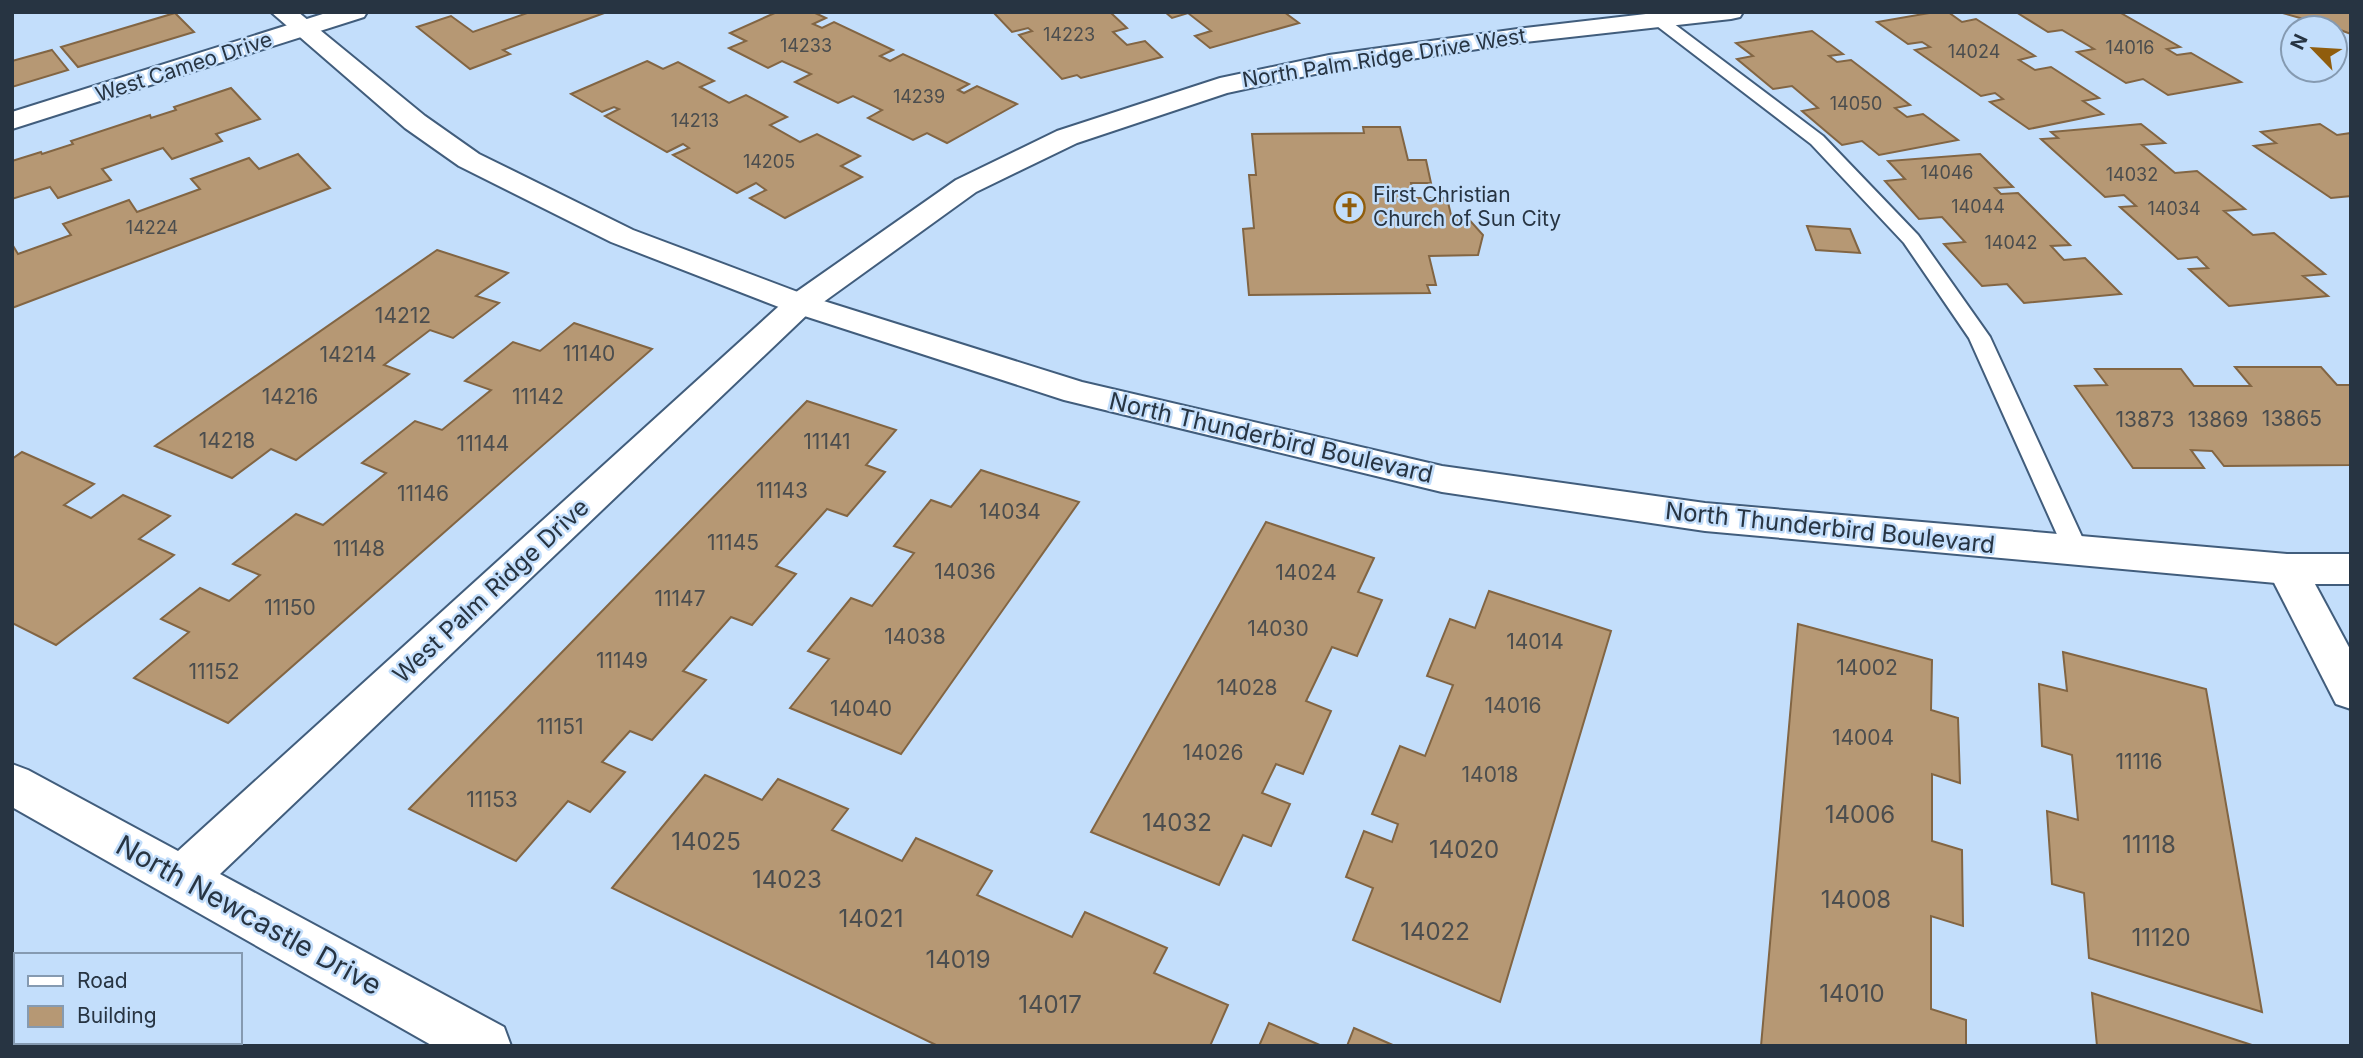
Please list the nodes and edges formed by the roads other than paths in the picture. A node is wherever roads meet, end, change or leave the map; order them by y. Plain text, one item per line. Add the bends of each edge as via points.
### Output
1 (355, 12) edge
2 (1731, 12) edge
3 (1658, 20) junction
4 (292, 21) edge
5 (12, 121) edge
6 (800, 304) junction
7 (2077, 552) junction
8 (2287, 569) junction
9 (2351, 569) edge
10 (2351, 692) edge
11 (12, 784) edge
12 (183, 878) junction
13 (485, 1046) edge

1 - 4 street, West Cameo Drive
2 - 3 street, North Palm Ridge Drive West
3 - 6 street, North Palm Ridge Drive West via 1329,63 1192,93 1067,138 966,187
3 - 7 lane via 1817,140 1910,239 1979,337
4 - 5 street, West Cameo Drive
4 - 6 street, North Thunderbird Boulevard via 415,122 480,166 622,236
6 - 7 street, North Thunderbird Boulevard via 1076,392 1442,479 1705,517
6 - 12 street, West Palm Ridge Drive
7 - 8 street, North Thunderbird Boulevard
8 - 9 street, North Thunderbird Boulevard
8 - 10 street
11 - 12 street, North Newcastle Drive
12 - 13 street, North Newcastle Drive

